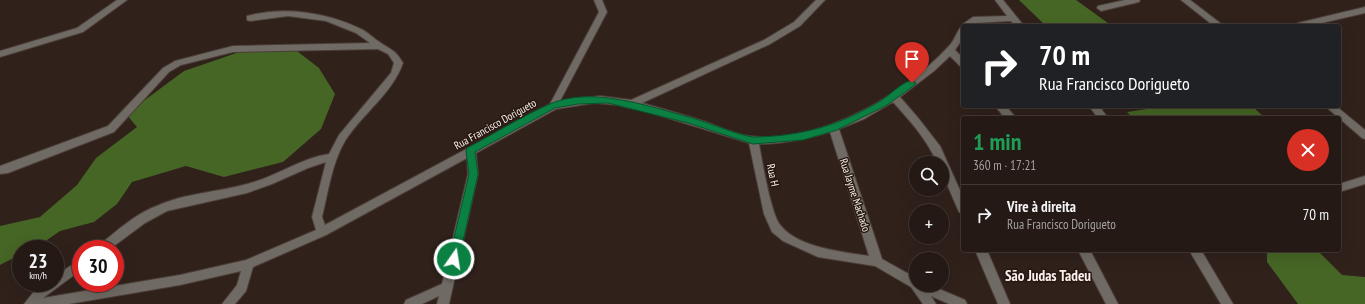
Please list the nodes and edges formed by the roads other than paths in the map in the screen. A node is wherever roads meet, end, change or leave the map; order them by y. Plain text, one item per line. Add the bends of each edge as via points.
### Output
1 (123, 0) edge
2 (598, 0) edge
3 (821, 0) edge
4 (999, 0) edge
5 (1134, 0) edge
6 (1185, 0) edge
7 (1101, 8) dead end
8 (1365, 10) edge
9 (250, 18) dead end
10 (1012, 18) junction
11 (968, 24) edge
12 (1018, 24) edge
13 (1217, 24) edge
14 (1306, 24) edge
15 (961, 33) edge
16 (379, 46) junction
17 (950, 50) junction
18 (0, 54) edge
19 (961, 62) edge
20 (893, 96) junction
21 (629, 105) junction
22 (553, 106) junction
23 (1002, 108) edge
24 (1332, 108) edge
25 (1009, 116) edge
26 (834, 128) junction
27 (1365, 135) edge
28 (753, 140) junction
29 (471, 151) junction
30 (332, 157) junction
31 (0, 170) edge
32 (1365, 180) edge
33 (1341, 187) edge
34 (961, 204) edge
35 (322, 232) junction
36 (114, 240) edge
37 (981, 252) edge
38 (1085, 252) edge
39 (1195, 252) edge
40 (877, 262) junction
41 (248, 264) junction
42 (909, 281) edge
43 (447, 287) junction
44 (42, 292) edge
45 (921, 292) edge
46 (933, 292) edge
47 (30, 304) edge
48 (39, 304) edge
49 (228, 304) edge
50 (410, 304) edge
51 (443, 304) edge
52 (930, 304) edge
53 (961, 304) edge
54 (1004, 304) edge
55 (1112, 304) edge
56 (1227, 304) edge

1 - 18 street via 80,30
2 - 22 street via 603,12
3 - 21 street via 797,24 767,42
4 - 10 street
5 - 7 street
6 - 13 street
8 - 14 street
9 - 16 street via 288,13 328,18 358,31
10 - 11 street via 973,20
10 - 12 street
15 - 17 street
16 - 30 street via 391,52 399,63 395,74 342,138
16 - 31 street via 233,49 178,63 166,70 111,129
17 - 19 street
17 - 20 street via 921,77
20 - 26 street
20 - 34 street via 916,120 935,146
21 - 22 street, Rua Francisco Dorigueto via 608,100 578,100
21 - 28 street, Rua Francisco Dorigueto
22 - 29 street, Rua Francisco Dorigueto
23 - 25 street
24 - 27 street
26 - 28 street via 803,137
26 - 40 street, Rua Jayme Machado
28 - 40 street, Rua H via 769,214 776,229 787,238 818,252
29 - 35 street, Rua Francisco Dorigueto
29 - 43 street via 473,174
30 - 35 street via 317,217
30 - 36 street via 316,159 274,180 236,193 164,207 151,213
32 - 33 street
35 - 41 street, Rua Francisco Dorigueto
37 - 54 street
38 - 55 street
39 - 56 street
40 - 42 street
41 - 48 street, Rua Francisco Dorigueto via 180,280
41 - 49 street via 242,286
43 - 50 street
43 - 51 street
44 - 47 street
45 - 52 street
46 - 53 street

